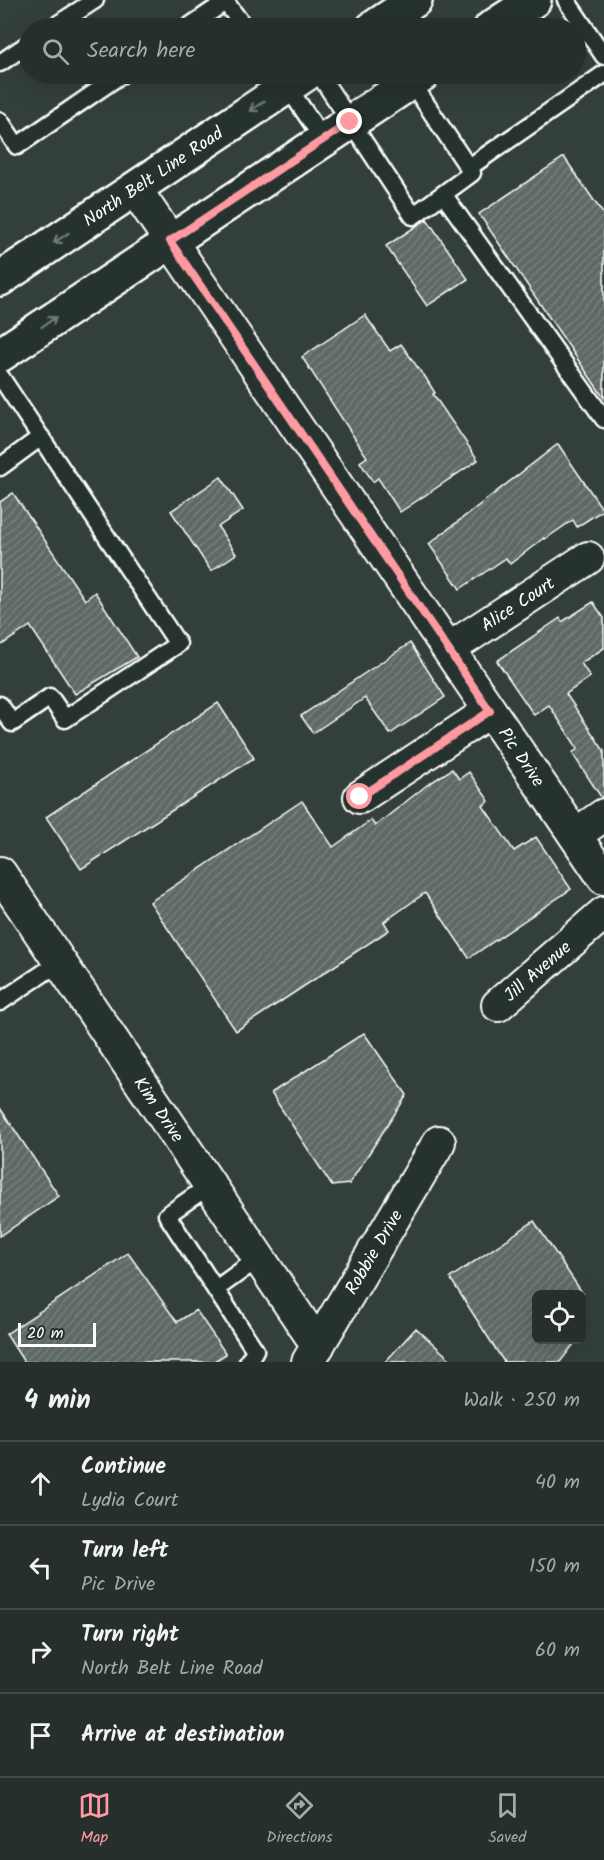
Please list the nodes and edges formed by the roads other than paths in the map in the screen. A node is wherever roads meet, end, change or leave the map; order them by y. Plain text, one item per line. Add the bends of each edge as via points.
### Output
1 (94, 0) edge
2 (415, 0) edge
3 (534, 0) edge
4 (566, 0) edge
5 (225, 1) edge
6 (67, 18) edge
7 (201, 18) edge
8 (238, 18) edge
9 (389, 18) edge
10 (506, 18) edge
11 (578, 18) edge
12 (586, 29) edge
13 (18, 51) edge
14 (604, 56) edge
15 (0, 63) edge
16 (604, 74) edge
17 (107, 84) edge
18 (282, 84) edge
19 (293, 84) edge
20 (325, 84) edge
21 (402, 84) edge
22 (418, 84) edge
23 (0, 121) edge
24 (350, 122) junction
25 (323, 140) junction
26 (468, 168) junction
27 (135, 189) junction
28 (443, 194) junction
29 (170, 241) junction
30 (0, 279) edge
31 (0, 355) edge
32 (0, 376) edge
33 (604, 419) edge
34 (41, 437) junction
35 (0, 467) edge
36 (588, 558) dead end
37 (449, 650) junction
38 (0, 705) edge
39 (490, 711) junction
40 (360, 797) dead end
41 (604, 815) edge
42 (575, 836) junction
43 (0, 873) edge
44 (604, 878) edge
45 (604, 912) edge
46 (60, 962) junction
47 (0, 1002) edge
48 (498, 1005) dead end
49 (439, 1142) dead end
50 (210, 1185) junction
51 (259, 1258) junction
52 (216, 1289) junction
53 (313, 1354) edge
54 (248, 1362) edge

1 - 6 lane
2 - 9 main road
3 - 10 main road
4 - 11 lane
5 - 7 lane
5 - 8 lane
12 - 14 lane
13 - 15 lane
16 - 26 lane
17 - 23 lane via 17,146
18 -> 27 main road, North Belt Line Road
19 - 25 lane
20 - 24 lane
21 - 24 main road
22 - 26 lane
24 - 25 main road
24 - 28 lane via 413,216
25 - 29 main road
26 - 28 lane via 472,173
27 - 29 street, Pic Drive
27 -> 30 main road, North Belt Line Road
28 - 33 lane
31 -> 29 main road
29 - 37 street, Pic Drive
32 - 34 lane
34 - 35 lane
34 - 38 lane via 178,644 65,719 50,697 12,723
36 - 37 street, Alice Court
37 - 39 street, Pic Drive
39 - 40 street
39 - 42 street, Pic Drive
41 - 42 street
42 - 44 street, Pic Drive
43 - 46 street, Kim Drive
45 - 48 street, Jill Avenue
46 - 47 lane
46 - 50 street, Kim Drive
49 - 53 street, Robbie Drive
50 - 51 street, Kim Drive
50 - 52 lane via 167,1215
51 - 52 lane
51 - 53 street, Kim Drive
52 - 54 lane via 255,1350

